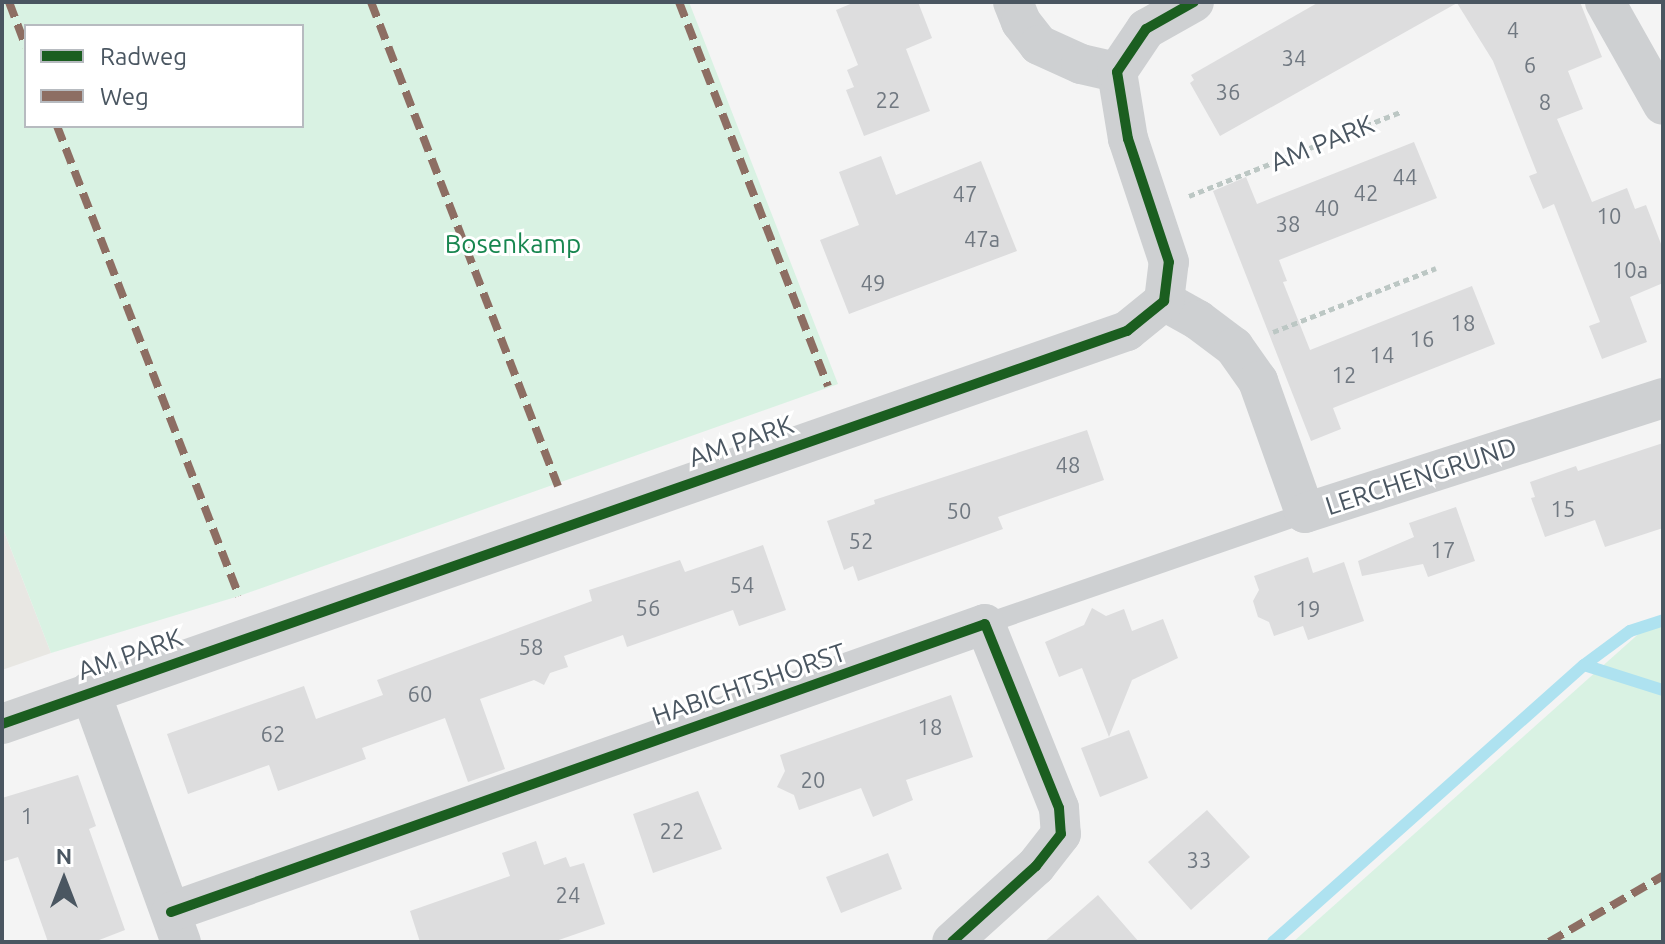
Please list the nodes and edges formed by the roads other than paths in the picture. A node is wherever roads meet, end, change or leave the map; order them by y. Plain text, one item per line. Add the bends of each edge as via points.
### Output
1 (1013, 2) edge
2 (1194, 2) edge
3 (1605, 2) edge
4 (1117, 72) junction
5 (1663, 105) edge
6 (1164, 301) junction
7 (1663, 398) edge
8 (1305, 513) junction
9 (985, 624) junction
10 (90, 691) junction
11 (2, 724) edge
12 (176, 927) edge
13 (952, 942) edge

1 - 4 street via 1039,45 1081,64
2 - 4 street via 1146,29
3 - 5 street
4 - 6 street via 1128,139 1169,262
6 - 8 street, LERCHENGRUND via 1234,347 1258,381
6 - 10 street, AM PARK via 1127,331
7 - 8 street, LERCHENGRUND
8 - 9 lane, HABICHTSHORST
9 - 12 street, HABICHTSHORST
9 - 13 street via 1059,808 1061,834 1036,866
10 - 11 street, AM PARK
10 - 12 street, HABICHTSHORST

